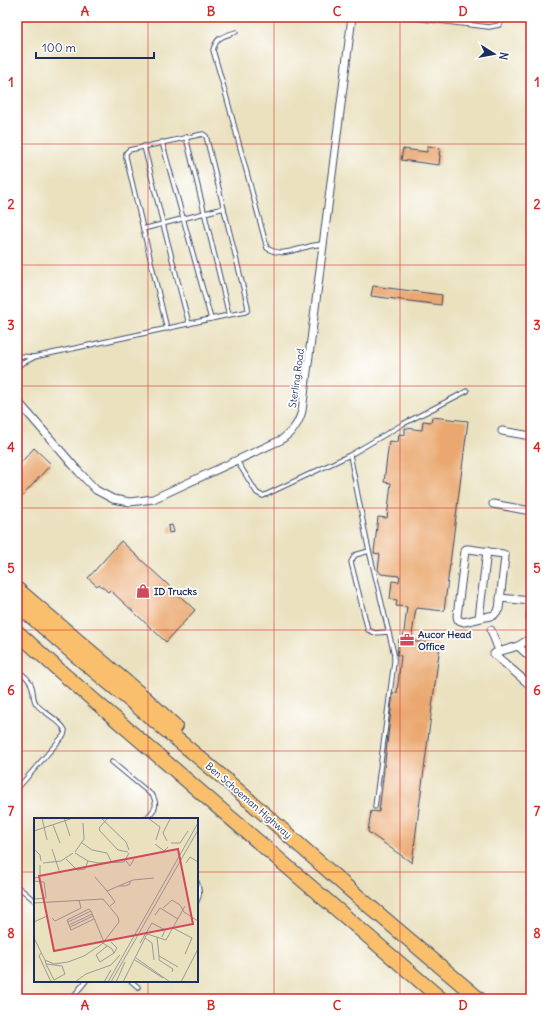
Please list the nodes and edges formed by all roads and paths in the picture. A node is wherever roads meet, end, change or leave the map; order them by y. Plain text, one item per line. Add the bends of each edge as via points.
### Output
1 (352, 17) edge
2 (406, 17) edge
3 (505, 17) edge
4 (236, 32) dead end
5 (186, 137) junction
6 (162, 142) junction
7 (144, 146) junction
8 (224, 208) junction
9 (204, 213) junction
10 (182, 219) junction
11 (163, 224) junction
12 (143, 229) junction
13 (323, 244) junction
14 (229, 315) junction
15 (211, 319) junction
16 (189, 324) junction
17 (167, 329) junction
18 (17, 356) edge
19 (34, 357) junction
20 (17, 366) edge
21 (468, 391) dead end
22 (17, 399) edge
23 (502, 431) dead end
24 (531, 436) edge
25 (350, 455) junction
26 (237, 460) junction
27 (494, 504) dead end
28 (531, 511) edge
29 (369, 551) junction
30 (487, 551) junction
31 (17, 589) edge
32 (500, 598) junction
33 (531, 600) edge
34 (17, 604) edge
35 (479, 618) junction
36 (531, 624) edge
37 (491, 630) dead end
38 (17, 632) edge
39 (388, 632) junction
40 (17, 638) edge
41 (531, 638) edge
42 (34, 646) junction
43 (518, 646) junction
44 (499, 651) junction
45 (531, 658) edge
46 (17, 671) edge
47 (531, 686) edge
48 (112, 762) dead end
49 (226, 780) junction
50 (17, 789) edge
51 (375, 807) dead end
52 (147, 818) edge
53 (17, 886) edge
54 (198, 886) edge
55 (198, 899) edge
56 (34, 900) edge
57 (85, 982) edge
58 (132, 982) edge
59 (138, 987) dead end
60 (70, 999) edge
61 (441, 999) edge
62 (479, 999) edge

1 - 13 street, Sterling Road
2 - 3 lane via 489,27 499,25
4 - 13 lane via 220,38 213,50 267,248 283,253
5 - 6 lane
5 - 8 lane via 200,134 206,136
5 - 9 lane
6 - 7 lane
6 - 10 lane
7 - 11 lane
7 - 12 lane via 126,153
8 - 9 lane
8 - 14 lane via 248,306 246,312
9 - 10 lane
9 - 14 lane
10 - 11 lane
10 - 15 lane
11 - 12 lane
11 - 16 lane
12 - 17 lane
13 - 26 street, Sterling Road via 300,420 291,434
14 - 15 lane
15 - 16 lane
16 - 17 lane
17 - 19 lane
18 - 19 lane
19 - 20 lane
21 - 25 lane
22 - 26 street, Sterling Road via 96,490 113,499 130,502 153,499
23 - 24 street
25 - 26 lane via 263,496 257,493
25 - 29 lane
27 - 28 street
29 - 39 lane
29 - 39 lane via 355,556 351,562 357,590 368,630 375,633
30 - 32 street via 505,555
30 - 35 street
30 - 35 street via 466,549 461,580 458,620 464,622
31 - 49 highway via 146,699 198,748
32 - 33 street
32 - 35 street via 494,615
33 - 36 street
34 - 49 highway, Ben Schoeman Highway
37 - 44 street
38 - 42 highway
39 - 51 lane via 394,662
40 - 42 highway
41 - 43 street
42 - 61 highway
43 - 44 street
43 - 45 street
44 - 47 street via 495,655
46 - 50 lane via 30,682 36,704 65,730 64,735
48 - 52 lane via 153,796 156,807
49 - 62 highway, Ben Schoeman Highway
53 - 56 lane
54 - 55 lane
57 - 60 lane
58 - 59 lane

